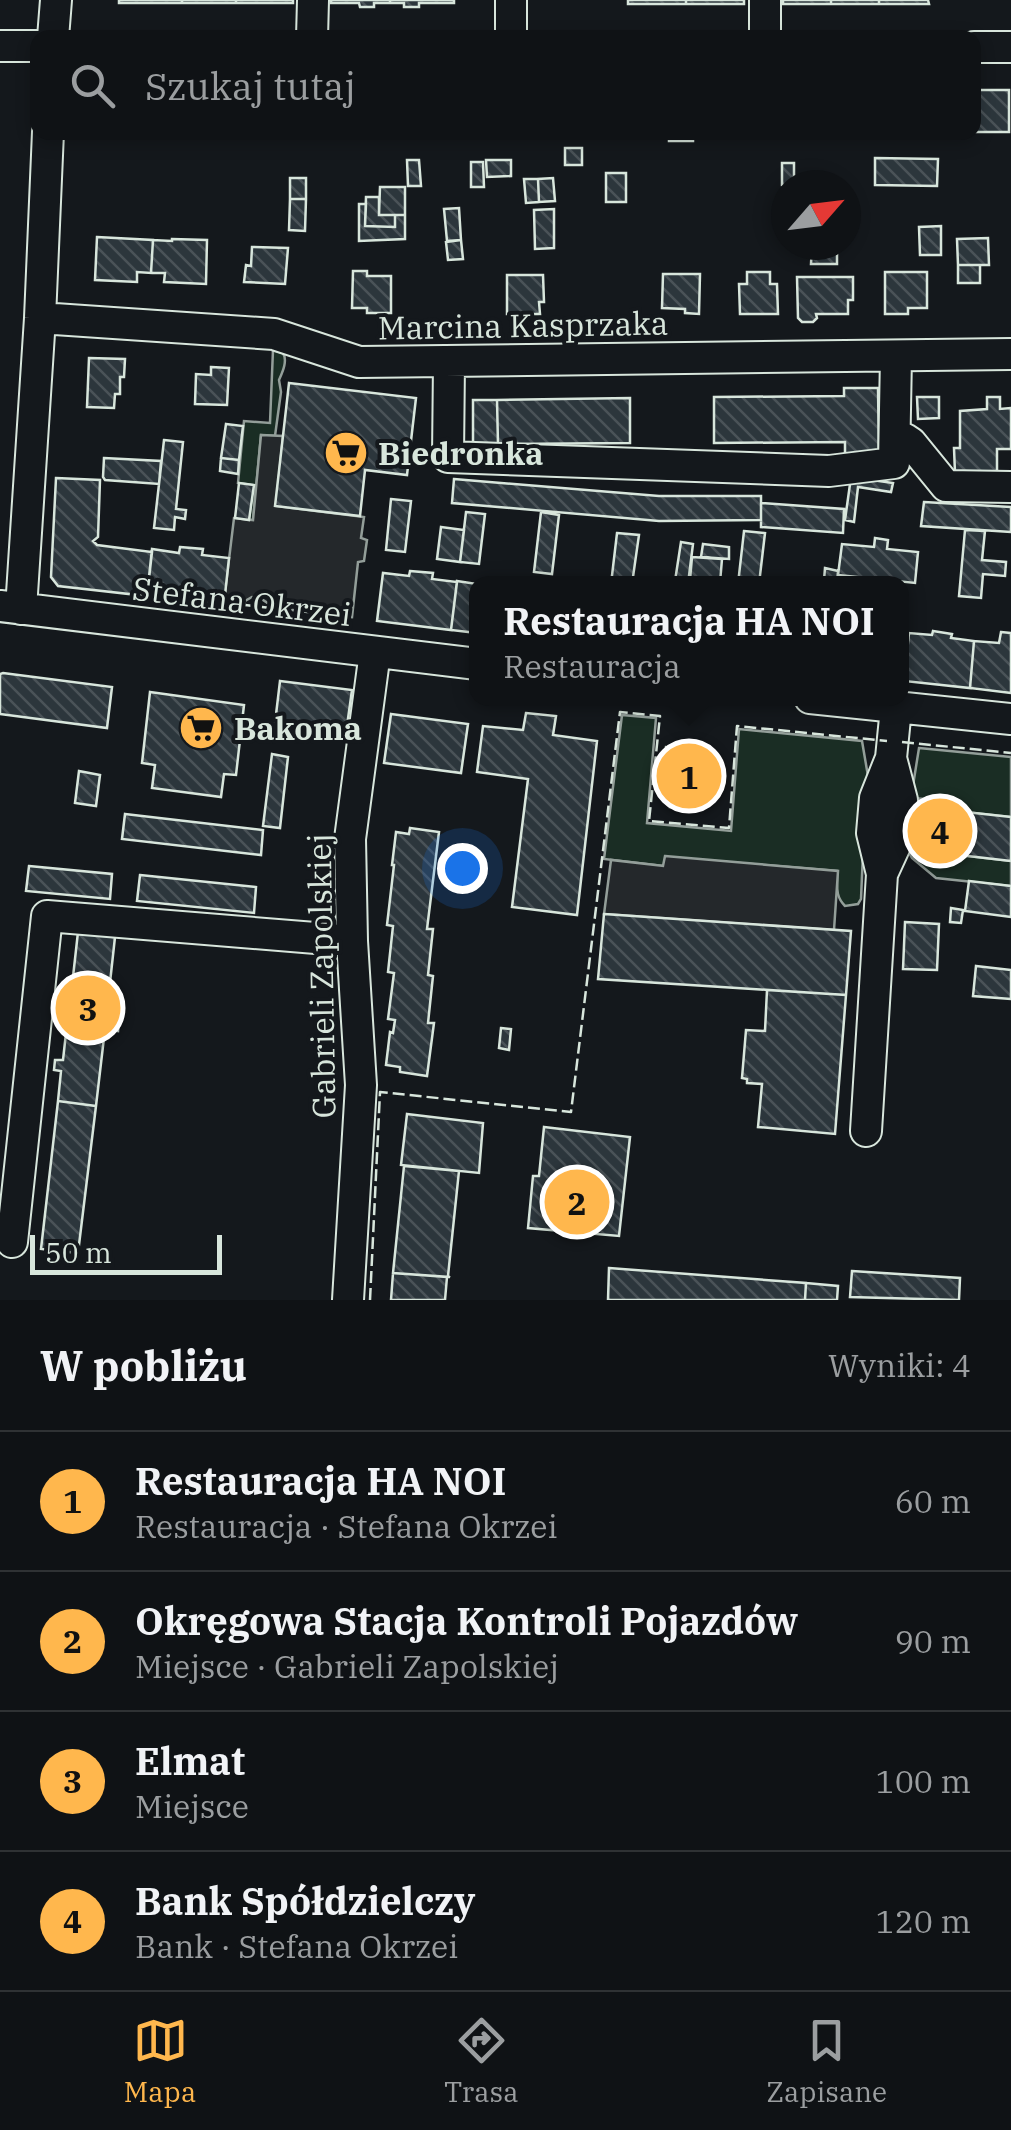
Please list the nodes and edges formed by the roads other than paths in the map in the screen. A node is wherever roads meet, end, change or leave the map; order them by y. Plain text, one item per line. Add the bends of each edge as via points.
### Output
1 (56, 0) edge
2 (312, 0) edge
3 (511, 0) edge
4 (765, 0) edge
5 (54, 30) edge
6 (312, 30) edge
7 (511, 30) edge
8 (765, 30) edge
9 (0, 46) edge
10 (30, 46) edge
11 (981, 47) edge
12 (1011, 47) edge
13 (48, 140) edge
14 (40, 318) junction
15 (1011, 354) edge
16 (896, 356) junction
17 (449, 362) junction
18 (895, 438) junction
19 (1011, 486) edge
20 (11, 607) edge
21 (375, 652) junction
22 (469, 663) edge
23 (879, 706) edge
24 (896, 708) junction
25 (1011, 719) edge
26 (352, 940) junction
27 (866, 1131) dead end
28 (12, 1242) dead end
29 (348, 1300) edge

1 - 5 street
2 - 6 street
3 - 7 street
4 - 8 street
9 - 10 street
11 - 12 street
13 - 14 street
14 - 17 street, Marcina Kasprzaka via 274,334 359,362
14 - 20 street
15 - 16 street, Marcina Kasprzaka
16 - 17 street, Marcina Kasprzaka
16 - 18 street
17 - 18 street via 448,457 829,471 894,463
18 - 19 street via 911,443 946,486
20 - 21 street, Stefana Okrzei
21 - 22 street, Stefana Okrzei
21 - 26 street, Gabrieli Zapolskiej via 350,839
23 - 24 street
24 - 25 street
24 - 27 street via 872,833 882,874
26 - 28 street via 47,916
26 - 29 street, Gabrieli Zapolskiej via 361,1084

